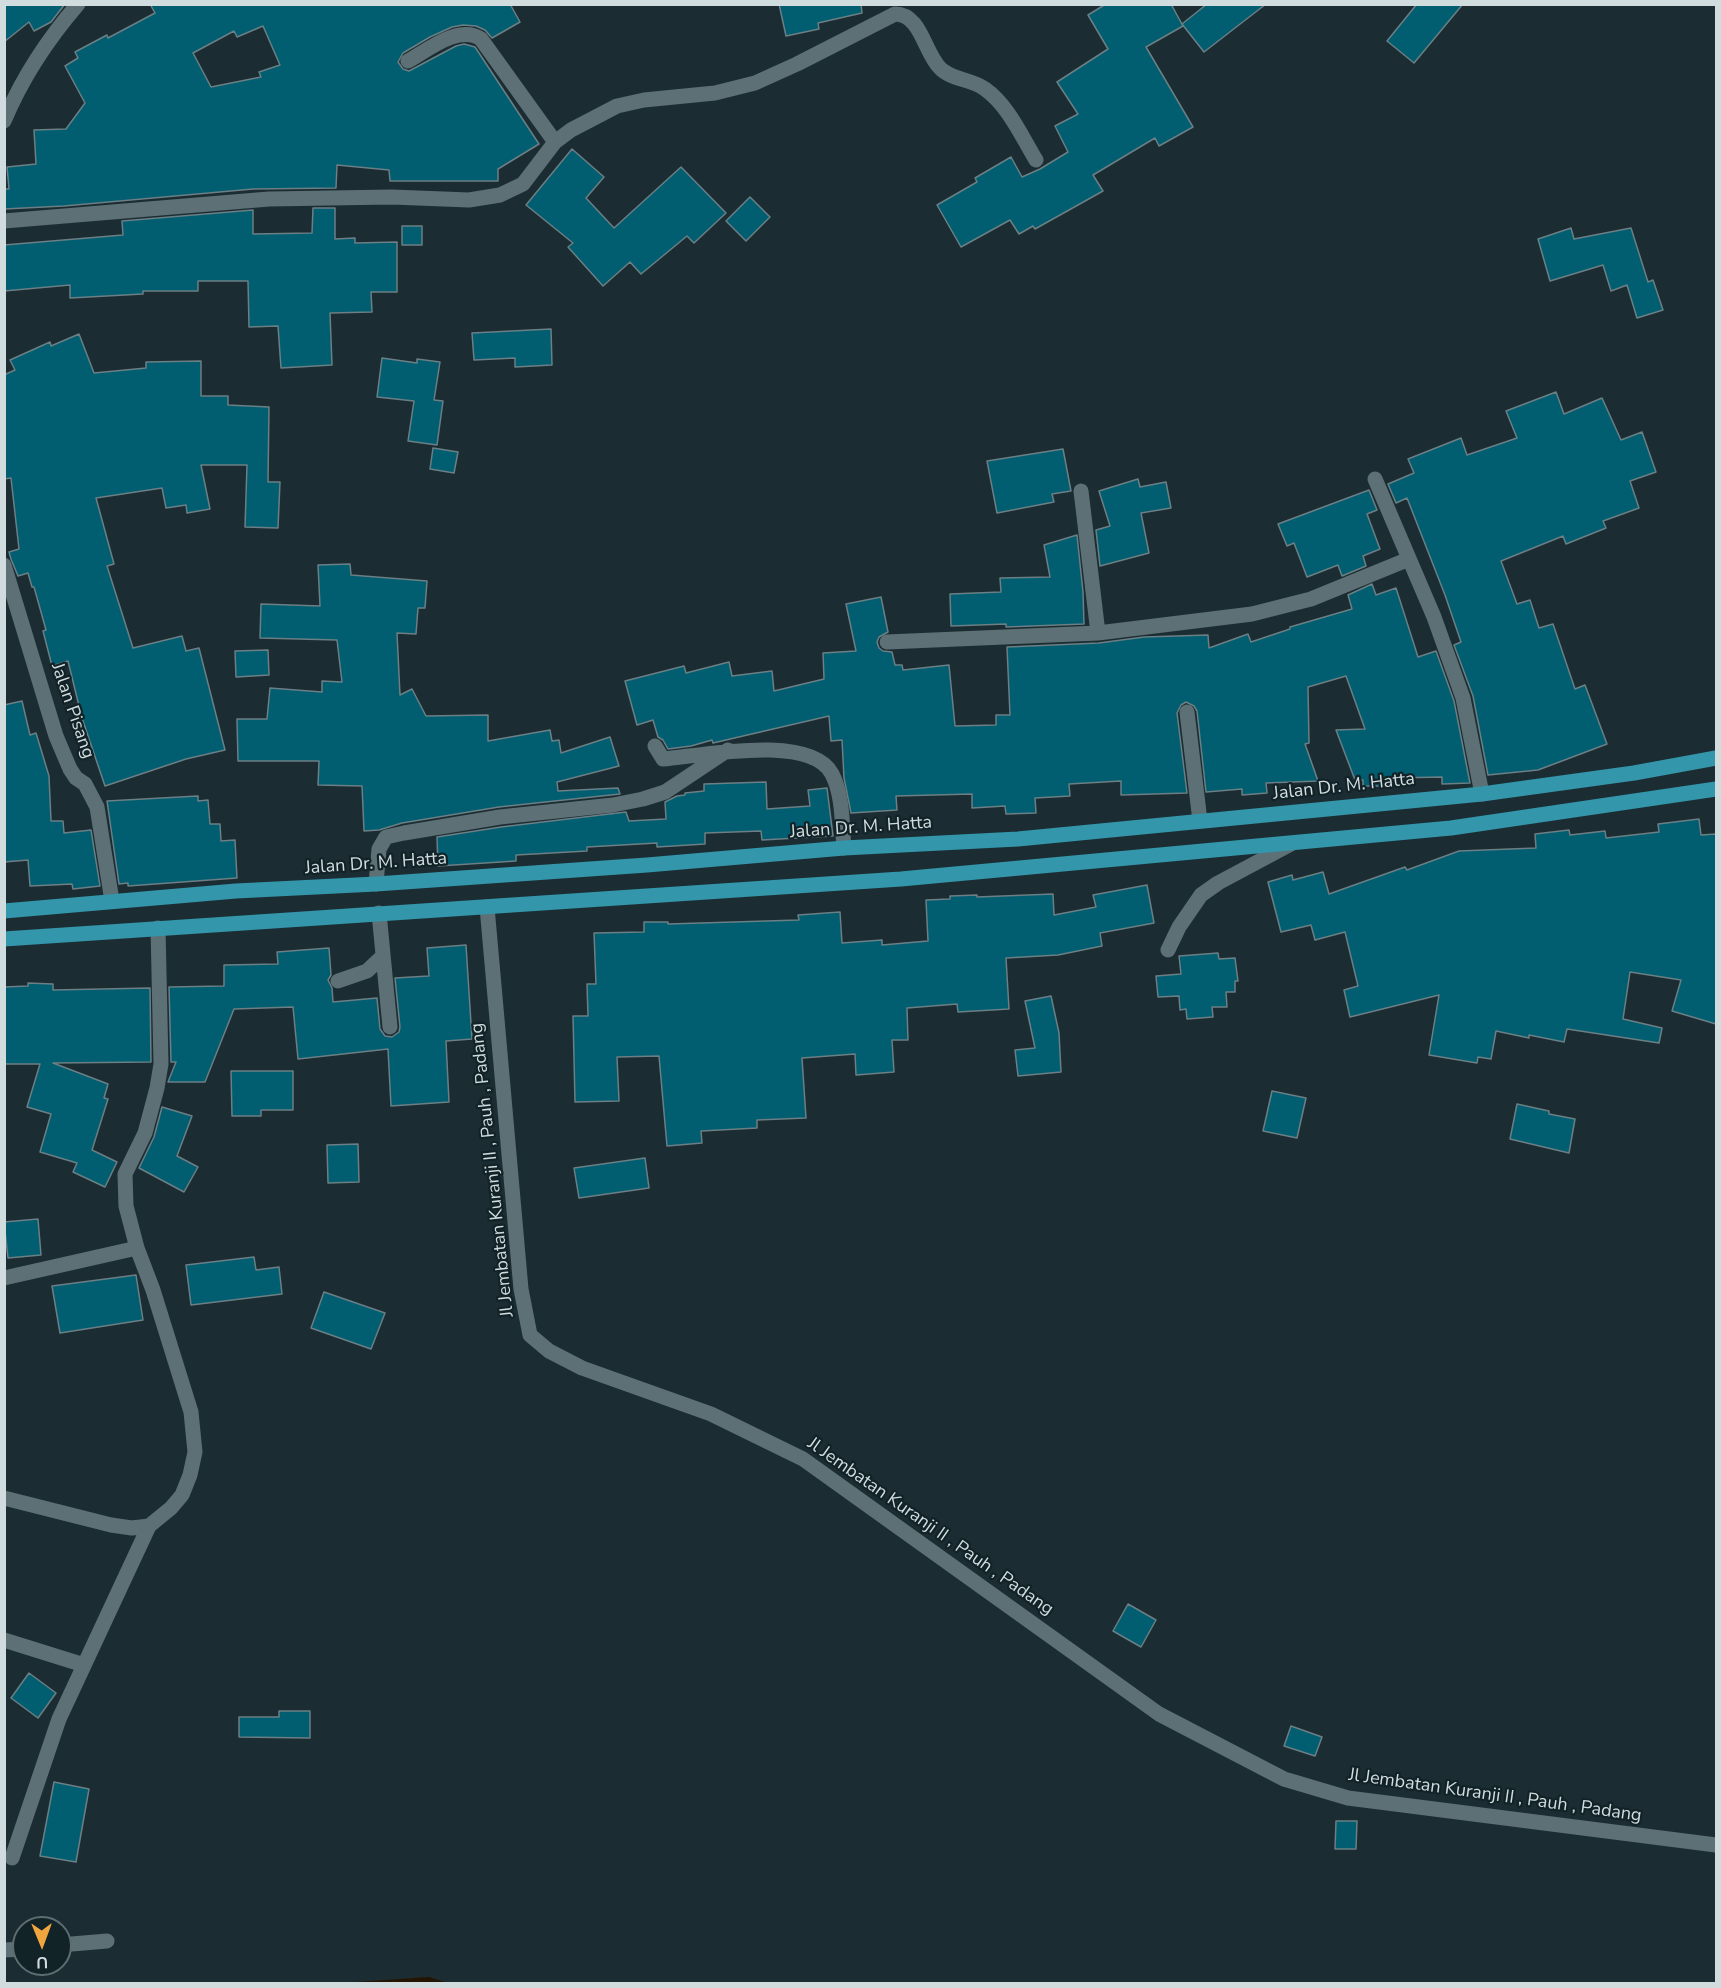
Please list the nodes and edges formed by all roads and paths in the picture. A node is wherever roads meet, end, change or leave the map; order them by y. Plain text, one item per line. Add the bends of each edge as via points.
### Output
1 (78, 4) edge
2 (408, 61) dead end
3 (4, 121) edge
4 (555, 142) junction
5 (1036, 160) dead end
6 (4, 221) edge
7 (1375, 479) dead end
8 (1081, 491) dead end
9 (1409, 559) junction
10 (4, 565) edge
11 (1098, 633) junction
12 (887, 642) dead end
13 (1187, 712) dead end
14 (655, 746) dead end
15 (728, 750) junction
16 (1716, 758) edge
17 (1716, 789) edge
18 (1482, 794) junction
19 (1200, 821) junction
20 (1291, 844) junction
21 (844, 848) junction
22 (376, 884) junction
23 (112, 901) junction
24 (487, 906) junction
25 (4, 910) edge
26 (379, 913) junction
27 (158, 928) junction
28 (4, 939) edge
29 (1168, 950) dead end
30 (383, 956) junction
31 (338, 981) dead end
32 (390, 1028) dead end
33 (137, 1248) junction
34 (4, 1278) edge
35 (4, 1498) edge
36 (149, 1526) junction
37 (4, 1640) edge
38 (84, 1665) junction
39 (1716, 1845) edge
40 (12, 1858) dead end
41 (107, 1941) dead end
42 (72, 1944) edge

1 - 3 street via 39,55
2 - 4 street via 458,35 475,35
4 - 5 street via 617,106 715,93 755,83 895,14 903,14 911,18 941,70 974,82 995,97
4 - 6 street via 523,184 500,195 469,200 269,199
7 - 9 street
8 - 11 street
9 - 11 street via 1311,599 1252,614
9 - 18 street via 1463,698
10 - 23 street, Jalan Pisang via 56,736 70,769 85,784 98,807
11 - 12 street
13 - 19 street
14 - 15 street via 663,759
15 - 21 street via 785,752 824,764 838,790
15 - 22 street via 665,792 642,800 500,817 386,837 379,849
16 - 18 main road, Jalan Dr. M. Hatta
17 - 20 main road via 1451,828
18 - 19 main road, Jalan Dr. M. Hatta
19 - 21 main road, Jalan Dr. M. Hatta via 1018,839
20 - 24 main road via 901,879
20 - 29 street via 1201,895
21 - 22 main road, Jalan Dr. M. Hatta
22 - 23 main road, Jalan Dr. M. Hatta
23 - 25 main road, Jalan Dr. M. Hatta
24 - 26 main road
24 - 39 street, Jl Jembatan Kuranji II , Pauh , Padang via 521,1288 530,1335 549,1351 582,1368 711,1414 803,1459 1160,1714 1284,1779 1348,1798
26 - 27 main road
26 - 30 street
27 - 28 main road
27 - 33 street via 161,1064 145,1133 125,1174 126,1206
30 - 31 street via 367,971
30 - 32 street
33 - 34 street
33 - 36 street via 191,1412 195,1452 182,1495
35 - 36 street via 111,1526
36 - 38 street
37 - 38 street
38 - 40 street via 59,1719
41 - 42 street

